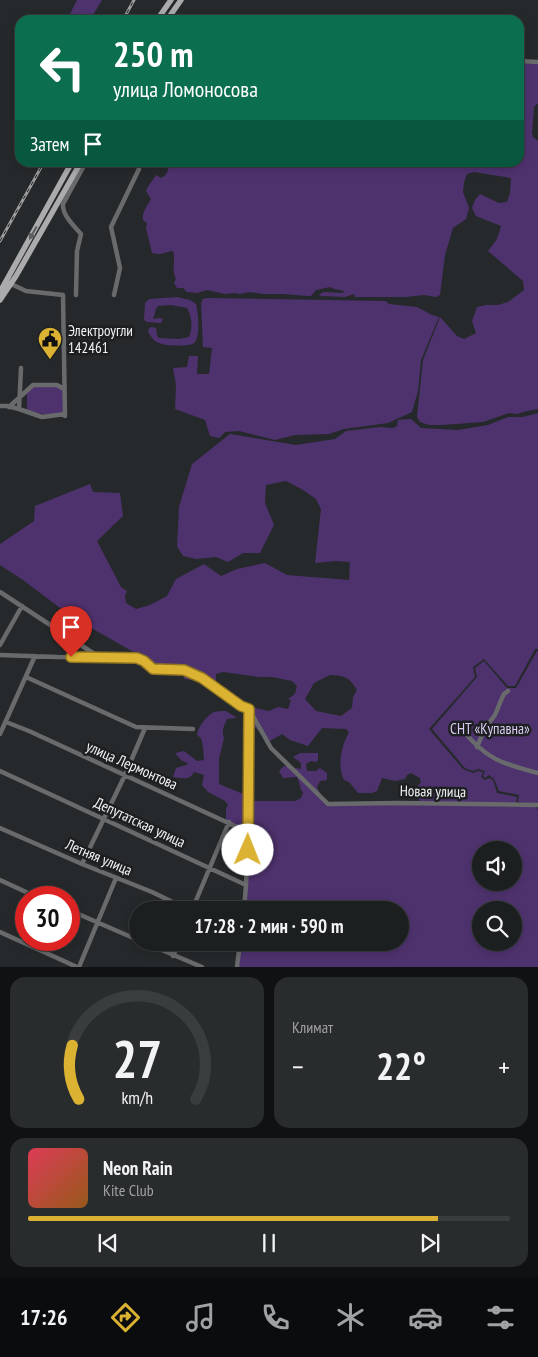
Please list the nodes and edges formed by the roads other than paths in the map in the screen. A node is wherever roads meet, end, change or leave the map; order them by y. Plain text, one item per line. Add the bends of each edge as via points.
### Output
1 (171, 0) edge
2 (181, 0) edge
3 (160, 15) edge
4 (170, 15) edge
5 (524, 61) edge
6 (538, 62) edge
7 (69, 167) edge
8 (78, 167) edge
9 (83, 167) edge
10 (139, 167) edge
11 (8, 282) junction
12 (0, 292) edge
13 (76, 295) dead end
14 (114, 295) dead end
15 (0, 300) edge
16 (21, 368) dead end
17 (64, 389) junction
18 (20, 396) junction
19 (0, 406) edge
20 (9, 407) junction
21 (19, 409) junction
22 (0, 592) edge
23 (22, 606) junction
24 (0, 645) edge
25 (0, 655) edge
26 (36, 656) junction
27 (99, 657) junction
28 (26, 677) junction
29 (508, 691) dead end
30 (249, 709) junction
31 (6, 722) junction
32 (145, 728) junction
33 (193, 729) dead end
34 (462, 729) dead end
35 (0, 734) edge
36 (477, 747) junction
37 (0, 770) edge
38 (538, 773) edge
39 (125, 776) junction
40 (538, 804) edge
41 (105, 819) junction
42 (229, 822) junction
43 (0, 828) edge
44 (248, 832) junction
45 (82, 864) junction
46 (210, 868) junction
47 (116, 878) junction
48 (0, 880) edge
49 (246, 885) junction
50 (15, 887) edge
51 (171, 901) edge
52 (194, 901) edge
53 (245, 901) edge
54 (80, 915) edge
55 (97, 923) junction
56 (0, 932) edge
57 (129, 936) edge
58 (162, 951) edge
59 (175, 951) edge
60 (239, 951) edge
61 (173, 956) junction
62 (78, 967) edge
63 (202, 967) edge
64 (237, 967) edge

1 - 3 main road
2 - 4 main road
5 - 6 street
7 -> 11 main road
8 - 11 main road
9 - 13 street via 62,208 80,234
10 - 14 street via 111,227 120,268
11 - 12 main road
11 - 15 main road
11 - 17 street via 26,291 63,295
16 - 18 street
17 - 18 street via 57,385 32,385
17 - 21 street via 65,415 42,417
18 - 20 street
18 - 21 street
19 - 20 street
20 - 21 street
22 - 23 street
23 - 24 street
23 - 27 street
25 - 26 street
26 - 27 street
26 - 28 street
27 - 30 street via 137,658 153,669 184,670
28 - 31 street
28 - 32 street via 129,724
29 - 36 street
30 - 40 street, Новая улица via 271,748 328,804
30 - 44 street
31 - 35 street
31 - 39 street, улица Лермонтова
32 - 33 street
32 - 39 street
34 - 36 street
36 - 38 street via 507,765
37 - 41 street, Депутатская улица
39 - 41 street
39 - 42 street, улица Лермонтова
41 - 45 street
41 - 46 street, Депутатская улица
42 - 44 street, улица Лермонтова
42 - 46 street
43 - 45 street, Летняя улица
44 - 49 street
45 - 47 street, Летняя улица
46 - 49 street, Депутатская улица
46 - 52 street
47 - 51 street, Летняя улица
47 - 55 street
48 - 50 street
49 - 53 street
54 - 55 street
55 - 57 street
55 - 62 street
56 - 62 street
58 - 61 street
59 - 61 street
60 - 64 street
61 - 63 street

